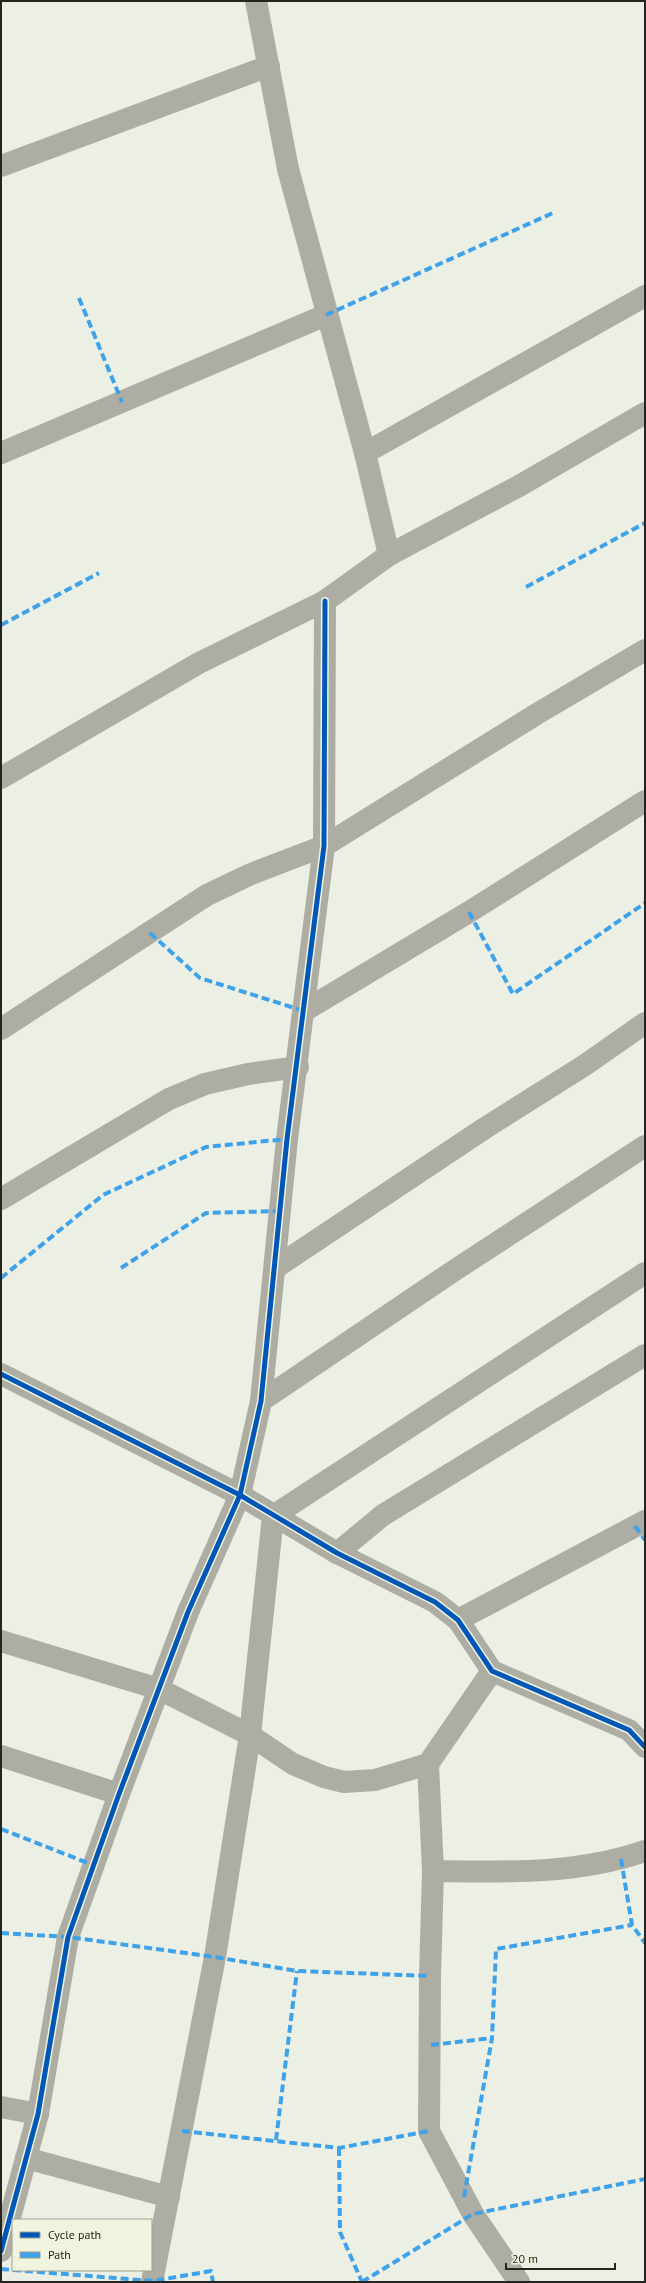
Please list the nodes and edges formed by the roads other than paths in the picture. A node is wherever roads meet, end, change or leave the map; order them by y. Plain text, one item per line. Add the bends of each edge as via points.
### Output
1 (256, 1) edge
2 (269, 66) junction
3 (1, 166) edge
4 (645, 296) edge
5 (326, 316) junction
6 (645, 413) edge
7 (1, 453) edge
8 (365, 453) junction
9 (389, 555) junction
10 (325, 601) junction
11 (645, 650) edge
12 (1, 778) edge
13 (645, 801) edge
14 (324, 846) junction
15 (304, 1011) junction
16 (645, 1023) edge
17 (1, 1029) edge
18 (298, 1067) junction
19 (645, 1146) edge
20 (1, 1199) edge
21 (275, 1268) junction
22 (645, 1273) edge
23 (645, 1356) edge
24 (1, 1374) edge
25 (261, 1401) junction
26 (240, 1495) junction
27 (273, 1516) junction
28 (645, 1521) edge
29 (337, 1553) junction
30 (458, 1620) junction
31 (1, 1641) edge
32 (492, 1671) junction
33 (159, 1689) junction
34 (637, 1728) edge
35 (250, 1735) junction
36 (645, 1747) edge
37 (1, 1756) edge
38 (428, 1764) junction
39 (119, 1794) junction
40 (645, 1851) edge
41 (433, 1871) junction
42 (1, 2107) edge
43 (38, 2114) junction
44 (26, 2158) junction
45 (169, 2197) junction
46 (1, 2251) edge
47 (152, 2282) edge
48 (519, 2282) edge

1 - 2 street
2 - 3 street
2 - 5 street via 288,169
4 - 8 street
5 - 7 street
5 - 8 street
6 - 9 street via 519,486
8 - 9 street
9 - 10 street
10 - 12 street via 199,663
10 - 14 street
11 - 14 street
13 - 15 street via 469,912
14 - 15 street
14 - 17 street via 251,874 207,895
15 - 18 street
16 - 21 street
18 - 20 street via 248,1074 205,1084 169,1099
18 - 21 street via 287,1139
19 - 25 street
21 - 25 street
22 - 27 street
23 - 29 street via 383,1515
24 - 26 street
25 - 26 street
26 - 27 street
26 - 33 street via 188,1612
27 - 29 street
27 - 35 street
28 - 30 street
29 - 30 street via 435,1602
30 - 32 street
31 - 33 street
32 - 34 street
32 - 38 street
33 - 35 street
33 - 39 street
34 - 36 street
35 - 38 street via 293,1764 344,1782 374,1780
35 - 45 street via 215,1957
37 - 39 street
38 - 41 street
39 - 43 street via 68,1937
40 - 41 street via 621,1859 541,1871
41 - 48 street via 429,2131 473,2214
42 - 43 street
43 - 44 street
44 - 45 street
44 - 46 street
45 - 47 street

